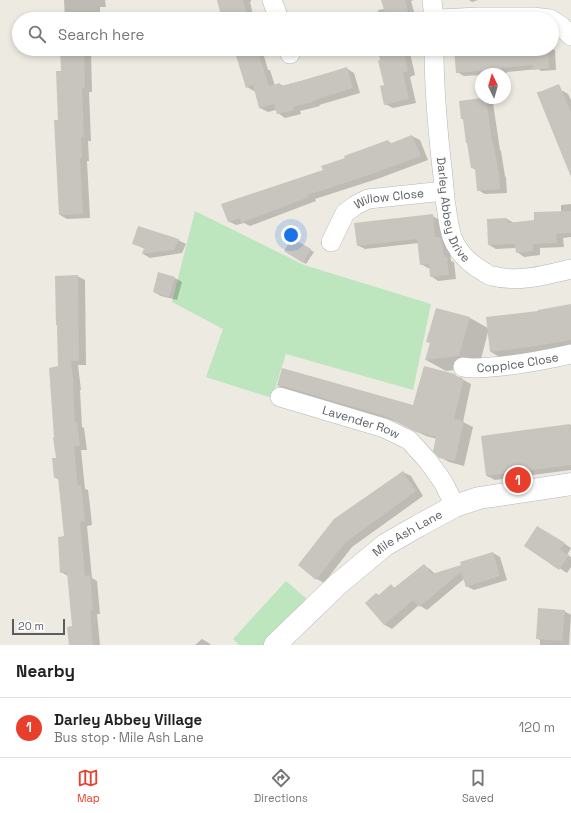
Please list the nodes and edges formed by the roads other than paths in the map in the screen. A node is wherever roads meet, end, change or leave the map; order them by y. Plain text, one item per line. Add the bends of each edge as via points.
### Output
1 (272, 0) edge
2 (432, 0) edge
3 (276, 12) edge
4 (433, 12) edge
5 (559, 25) edge
6 (571, 36) edge
7 (434, 56) edge
8 (444, 191) junction
9 (331, 242) dead end
10 (571, 270) edge
11 (571, 354) edge
12 (463, 368) dead end
13 (280, 397) dead end
14 (571, 484) edge
15 (455, 506) junction
16 (275, 645) edge

1 - 3 street
2 - 4 street
5 - 6 street
7 - 8 street, Darley Abbey Drive via 436,118
8 - 9 street, Willow Close via 368,199 345,213
8 - 10 street, Darley Abbey Drive via 452,236 459,250 476,268 491,276 513,279
11 - 12 street, Coppice Close via 509,366
13 - 15 street, Lavender Row via 384,428 410,440 444,482
14 - 15 street, Mile Ash Lane via 479,498
15 - 16 street, Mile Ash Lane via 386,545 337,585

